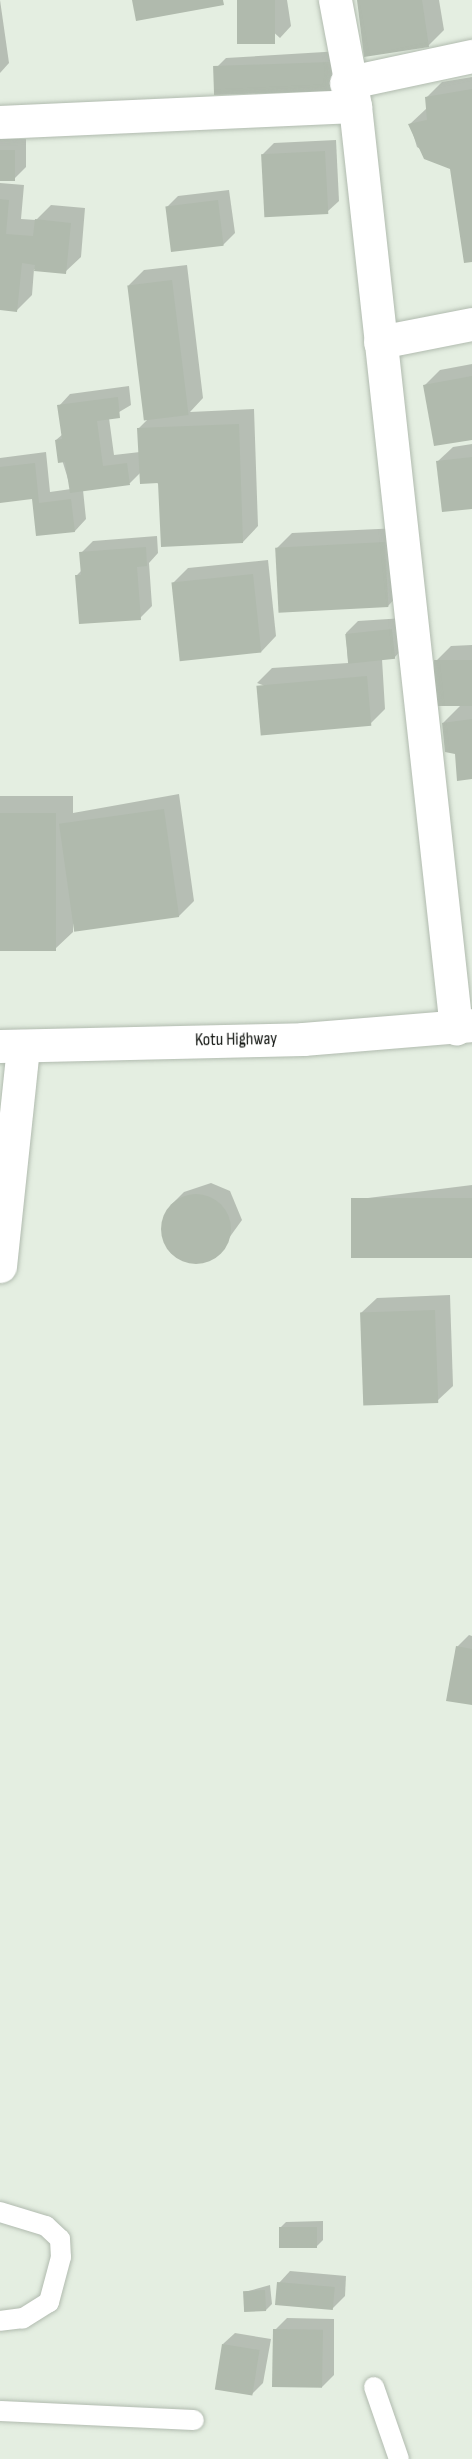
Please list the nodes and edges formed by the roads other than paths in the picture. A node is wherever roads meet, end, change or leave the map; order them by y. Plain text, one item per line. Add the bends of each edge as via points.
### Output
1 (335, 0) edge
2 (472, 56) edge
3 (351, 94) junction
4 (0, 122) edge
5 (472, 324) edge
6 (380, 342) junction
7 (464, 1026) edge
8 (12, 1046) edge
9 (7, 1149) edge
10 (0, 1266) edge
11 (0, 2212) edge
12 (0, 2321) edge
13 (374, 2387) dead end
14 (0, 2411) edge
15 (194, 2420) dead end
16 (399, 2459) edge

1 - 3 street
2 - 3 street
3 - 4 street
3 - 6 street
5 - 6 street
6 - 7 street
7 - 8 street, Kotu Highway via 303,1039
8 - 9 street
9 - 10 street
11 - 12 lane via 46,2226 60,2239 61,2257 49,2302 23,2318
13 - 16 lane
14 - 15 lane

